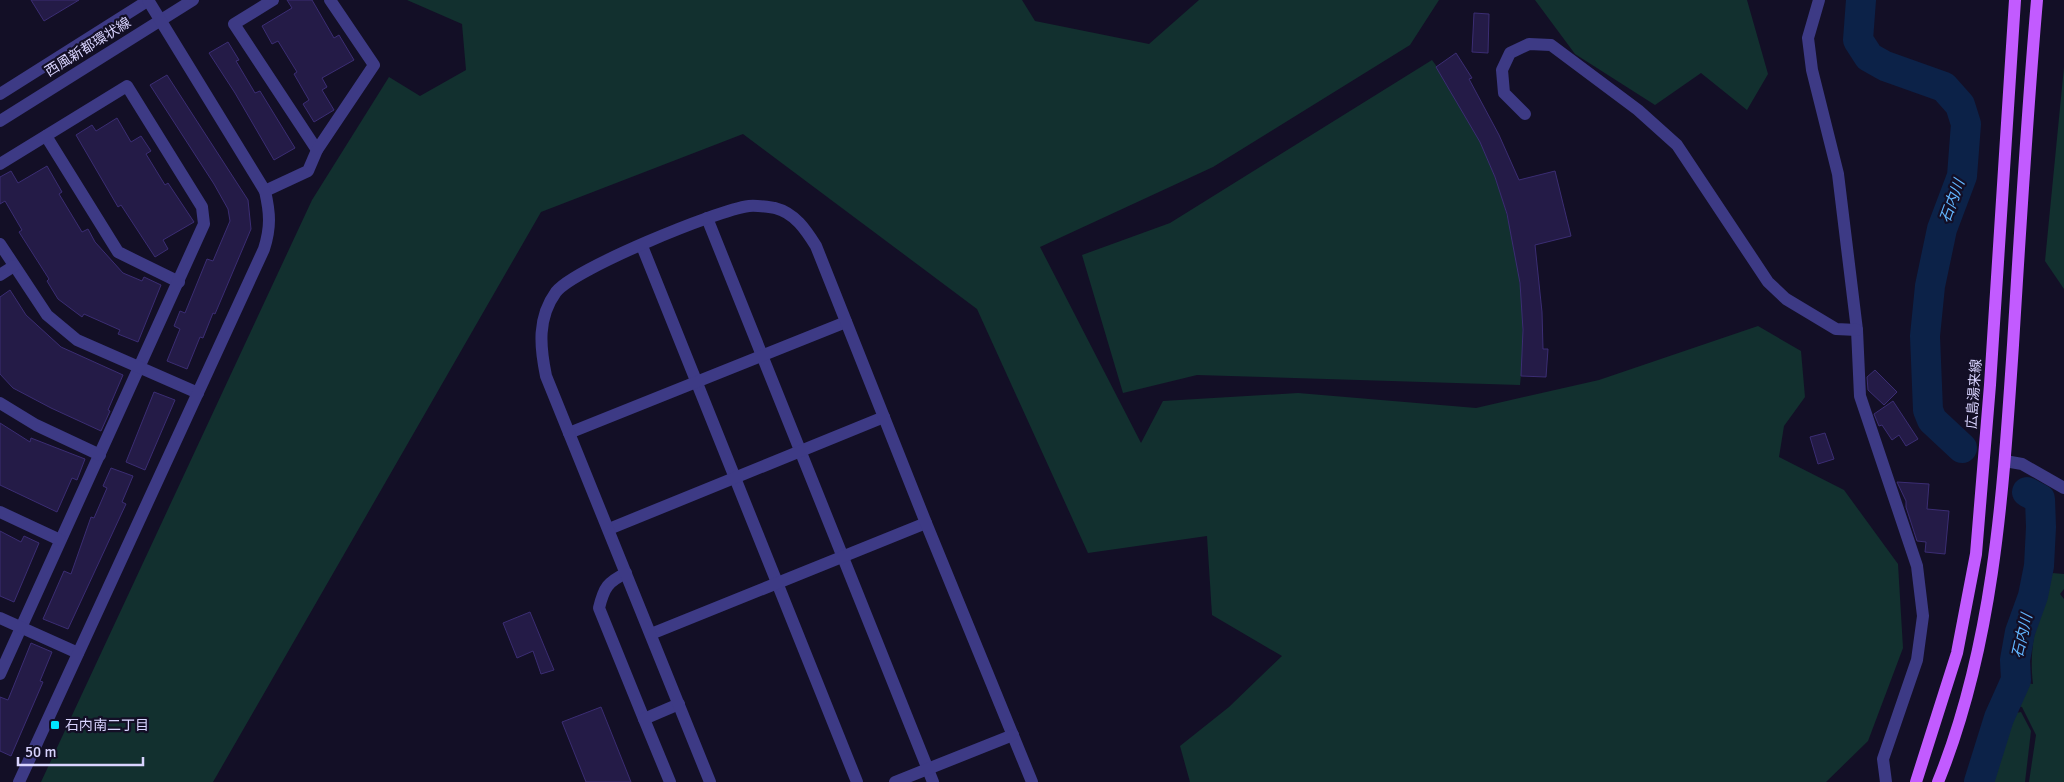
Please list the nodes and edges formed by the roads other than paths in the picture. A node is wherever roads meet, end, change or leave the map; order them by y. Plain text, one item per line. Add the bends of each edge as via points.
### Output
1 (148, 0) edge
2 (193, 0) edge
3 (273, 0) edge
4 (330, 0) edge
5 (1819, 0) edge
6 (2015, 0) edge
7 (2037, 0) edge
8 (160, 20) junction
9 (0, 94) edge
10 (1525, 114) dead end
11 (0, 121) edge
12 (46, 136) junction
13 (317, 150) junction
14 (0, 164) edge
15 (265, 191) junction
16 (706, 218) junction
17 (0, 244) edge
18 (642, 246) junction
19 (14, 266) junction
20 (0, 275) edge
21 (179, 282) junction
22 (846, 322) junction
23 (1857, 330) junction
24 (762, 356) junction
25 (140, 368) junction
26 (696, 382) junction
27 (198, 393) junction
28 (0, 403) edge
29 (884, 417) junction
30 (569, 433) junction
31 (800, 451) junction
32 (100, 455) junction
33 (2005, 461) junction
34 (734, 478) junction
35 (2064, 488) edge
36 (0, 512) edge
37 (926, 523) junction
38 (609, 530) junction
39 (60, 540) junction
40 (842, 556) junction
41 (626, 573) junction
42 (776, 583) junction
43 (0, 618) edge
44 (22, 628) junction
45 (651, 634) junction
46 (78, 653) junction
47 (0, 674) edge
48 (679, 704) junction
49 (644, 719) junction
50 (1013, 735) junction
51 (928, 769) junction
52 (19, 782) edge
53 (670, 782) edge
54 (710, 782) edge
55 (857, 782) edge
56 (895, 782) edge
57 (933, 782) edge
58 (1032, 782) edge
59 (1886, 782) edge
60 (1916, 782) edge
61 (1938, 782) edge

1 - 8 street
1 - 9 street, 西風新都環状線
2 - 8 street, 西風新都環状線
3 - 13 street via 234,24
4 - 13 street via 374,65
5 - 23 street via 1808,38 1812,70 1838,174
6 - 60 main road, 広島湯来線 via 1976,554 1957,653
7 - 33 main road
8 - 11 street, 西風新都環状線
8 - 15 street
10 - 23 street via 1504,93 1502,70 1510,53 1529,44 1551,45 1638,110 1677,145 1768,282 1786,299 1836,329
12 - 14 street
12 - 21 street via 118,252
12 - 21 street via 127,86 202,207 204,224
13 - 15 street via 308,171
15 - 27 street via 271,213 264,249
16 - 18 street
16 - 22 street via 751,206 777,209 800,222 816,246
16 - 24 street
17 - 19 street
18 - 26 street
18 - 30 street via 579,273 556,292 543,316 540,346 546,376
19 - 20 street
19 - 25 street via 47,315 77,340
21 - 25 street
22 - 24 street
22 - 29 street
23 - 59 street via 1860,396 1917,566 1922,616 1917,660 1883,759
24 - 26 street
24 - 31 street
25 - 27 street
25 - 32 street
26 - 30 street
26 - 34 street
27 - 46 street
28 - 32 street via 36,425
29 - 31 street
29 - 37 street
30 - 38 street
31 - 34 street
31 - 40 street
32 - 39 street
33 - 35 street via 2022,464
33 - 61 main road via 1996,553 1978,649 1949,755
34 - 38 street
34 - 42 street
36 - 39 street
37 - 40 street
37 - 50 street
38 - 41 street
39 - 44 street
40 - 42 street
40 - 51 street
41 - 45 street
41 - 49 street via 611,581 602,593 599,608
42 - 45 street
42 - 55 street
43 - 44 street
44 - 46 street
44 - 47 street
45 - 48 street
46 - 52 street
48 - 49 street
48 - 54 street
49 - 53 street
50 - 51 street
50 - 58 street
51 - 56 street
51 - 57 street

